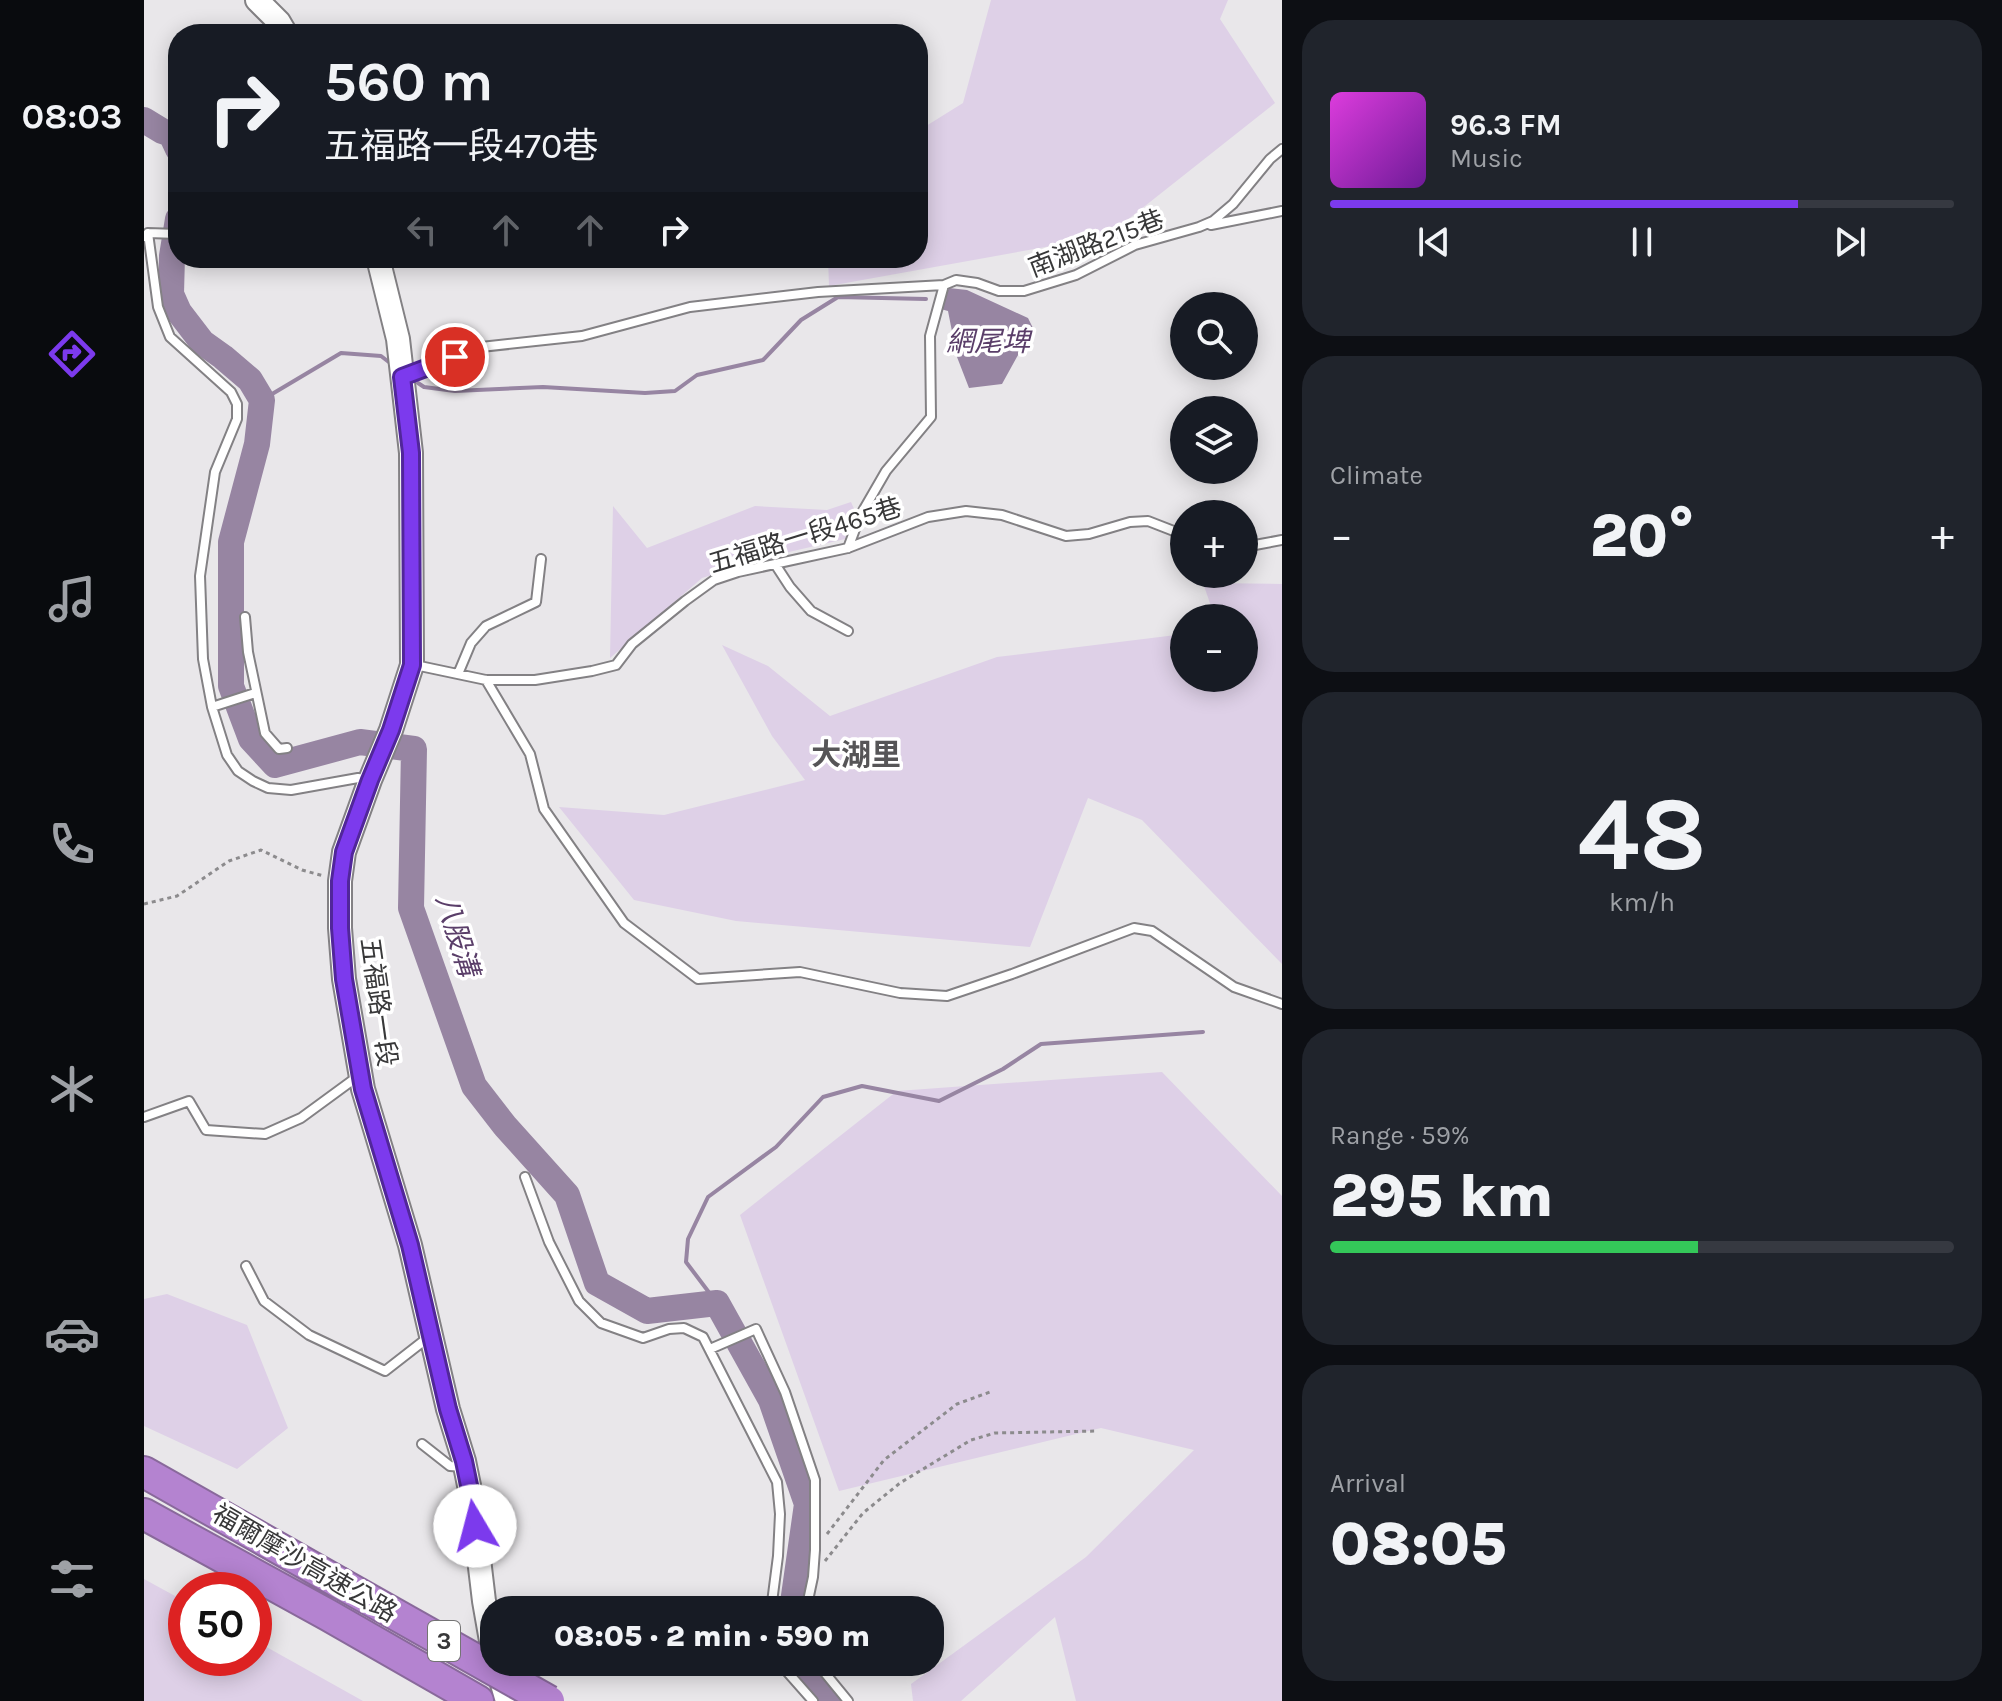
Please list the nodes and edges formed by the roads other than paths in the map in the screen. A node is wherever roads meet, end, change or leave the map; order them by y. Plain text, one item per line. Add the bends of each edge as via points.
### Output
1 (257, 0) edge
2 (280, 24) edge
3 (1282, 149) edge
4 (1282, 211) edge
5 (1199, 227) junction
6 (168, 234) edge
7 (146, 235) edge
8 (380, 268) edge
9 (944, 285) junction
10 (402, 377) junction
11 (1170, 530) edge
12 (1282, 540) edge
13 (1258, 544) edge
14 (848, 548) junction
15 (541, 559) dead end
16 (775, 564) junction
17 (245, 617) dead end
18 (848, 631) dead end
19 (412, 665) junction
20 (458, 674) junction
21 (486, 680) junction
22 (255, 693) junction
23 (212, 707) junction
24 (287, 748) dead end
25 (370, 780) junction
26 (1282, 1004) edge
27 (361, 1074) junction
28 (144, 1117) edge
29 (525, 1177) dead end
30 (246, 1266) dead end
31 (431, 1336) junction
32 (710, 1349) dead end
33 (422, 1444) dead end
34 (465, 1467) junction
35 (144, 1472) edge
36 (144, 1514) edge
37 (483, 1596) edge
38 (773, 1596) edge
39 (809, 1596) edge
40 (497, 1676) edge
41 (791, 1676) edge
42 (827, 1676) edge
43 (500, 1700) edge
44 (549, 1701) edge
45 (813, 1701) edge
46 (848, 1701) edge

1 - 2 main road
3 - 5 lane, 南湖路215巷 via 1233,204
4 - 5 lane
5 - 9 lane, 南湖路215巷 via 1135,245 1076,275 1024,291 956,280
6 - 7 lane
7 - 23 lane via 158,307 170,337 231,392 237,404 237,419 215,472 200,576 203,659
8 - 10 main road, 五福路一段
9 - 10 lane, 南湖路215巷 via 690,307 582,336 481,347
9 - 14 lane via 930,336 931,417 886,471
10 - 19 main road, 五福路一段 via 411,453
11 - 14 lane, 五福路一段465巷 via 1148,521 1130,522 1066,536 1002,515 966,511 928,517
12 - 13 lane
14 - 16 lane, 五福路一段465巷
15 - 20 lane via 536,602 486,626 471,643
16 - 18 lane via 811,611
16 - 21 lane, 五福路一段465巷 via 714,580 632,644 616,665 535,680
17 - 22 lane
19 - 20 lane, 五福路一段465巷
19 - 25 main road, 五福路一段
20 - 21 lane, 五福路一段465巷
21 - 26 lane via 530,754 544,809 624,923 698,979 800,972 900,993 947,996 1134,928 1152,931 1234,987
22 - 23 lane
22 - 24 lane via 265,733 279,749
23 - 25 lane via 227,755 238,771 268,788
25 - 27 main road, 五福路一段 via 344,852 340,881 344,979
27 - 28 lane via 301,1118 265,1134 206,1130 189,1101
27 - 31 main road, 五福路一段
29 - 38 lane via 579,1301 601,1323 643,1338 684,1328 703,1337 777,1482 780,1514
30 - 31 lane via 264,1301 297,1327 385,1371
31 - 34 main road, 五福路一段
32 - 39 lane via 756,1329 785,1392 815,1480
33 - 34 lane via 450,1466
34 - 37 main road, 五福路一段
35 - 44 highway, 福爾摩沙高速公路 / 3, bridge
36 - 43 highway, 福爾摩沙高速公路 / 3 via 328,1615
40 - 43 main road, 五福路一段
41 - 45 lane
42 - 46 lane

